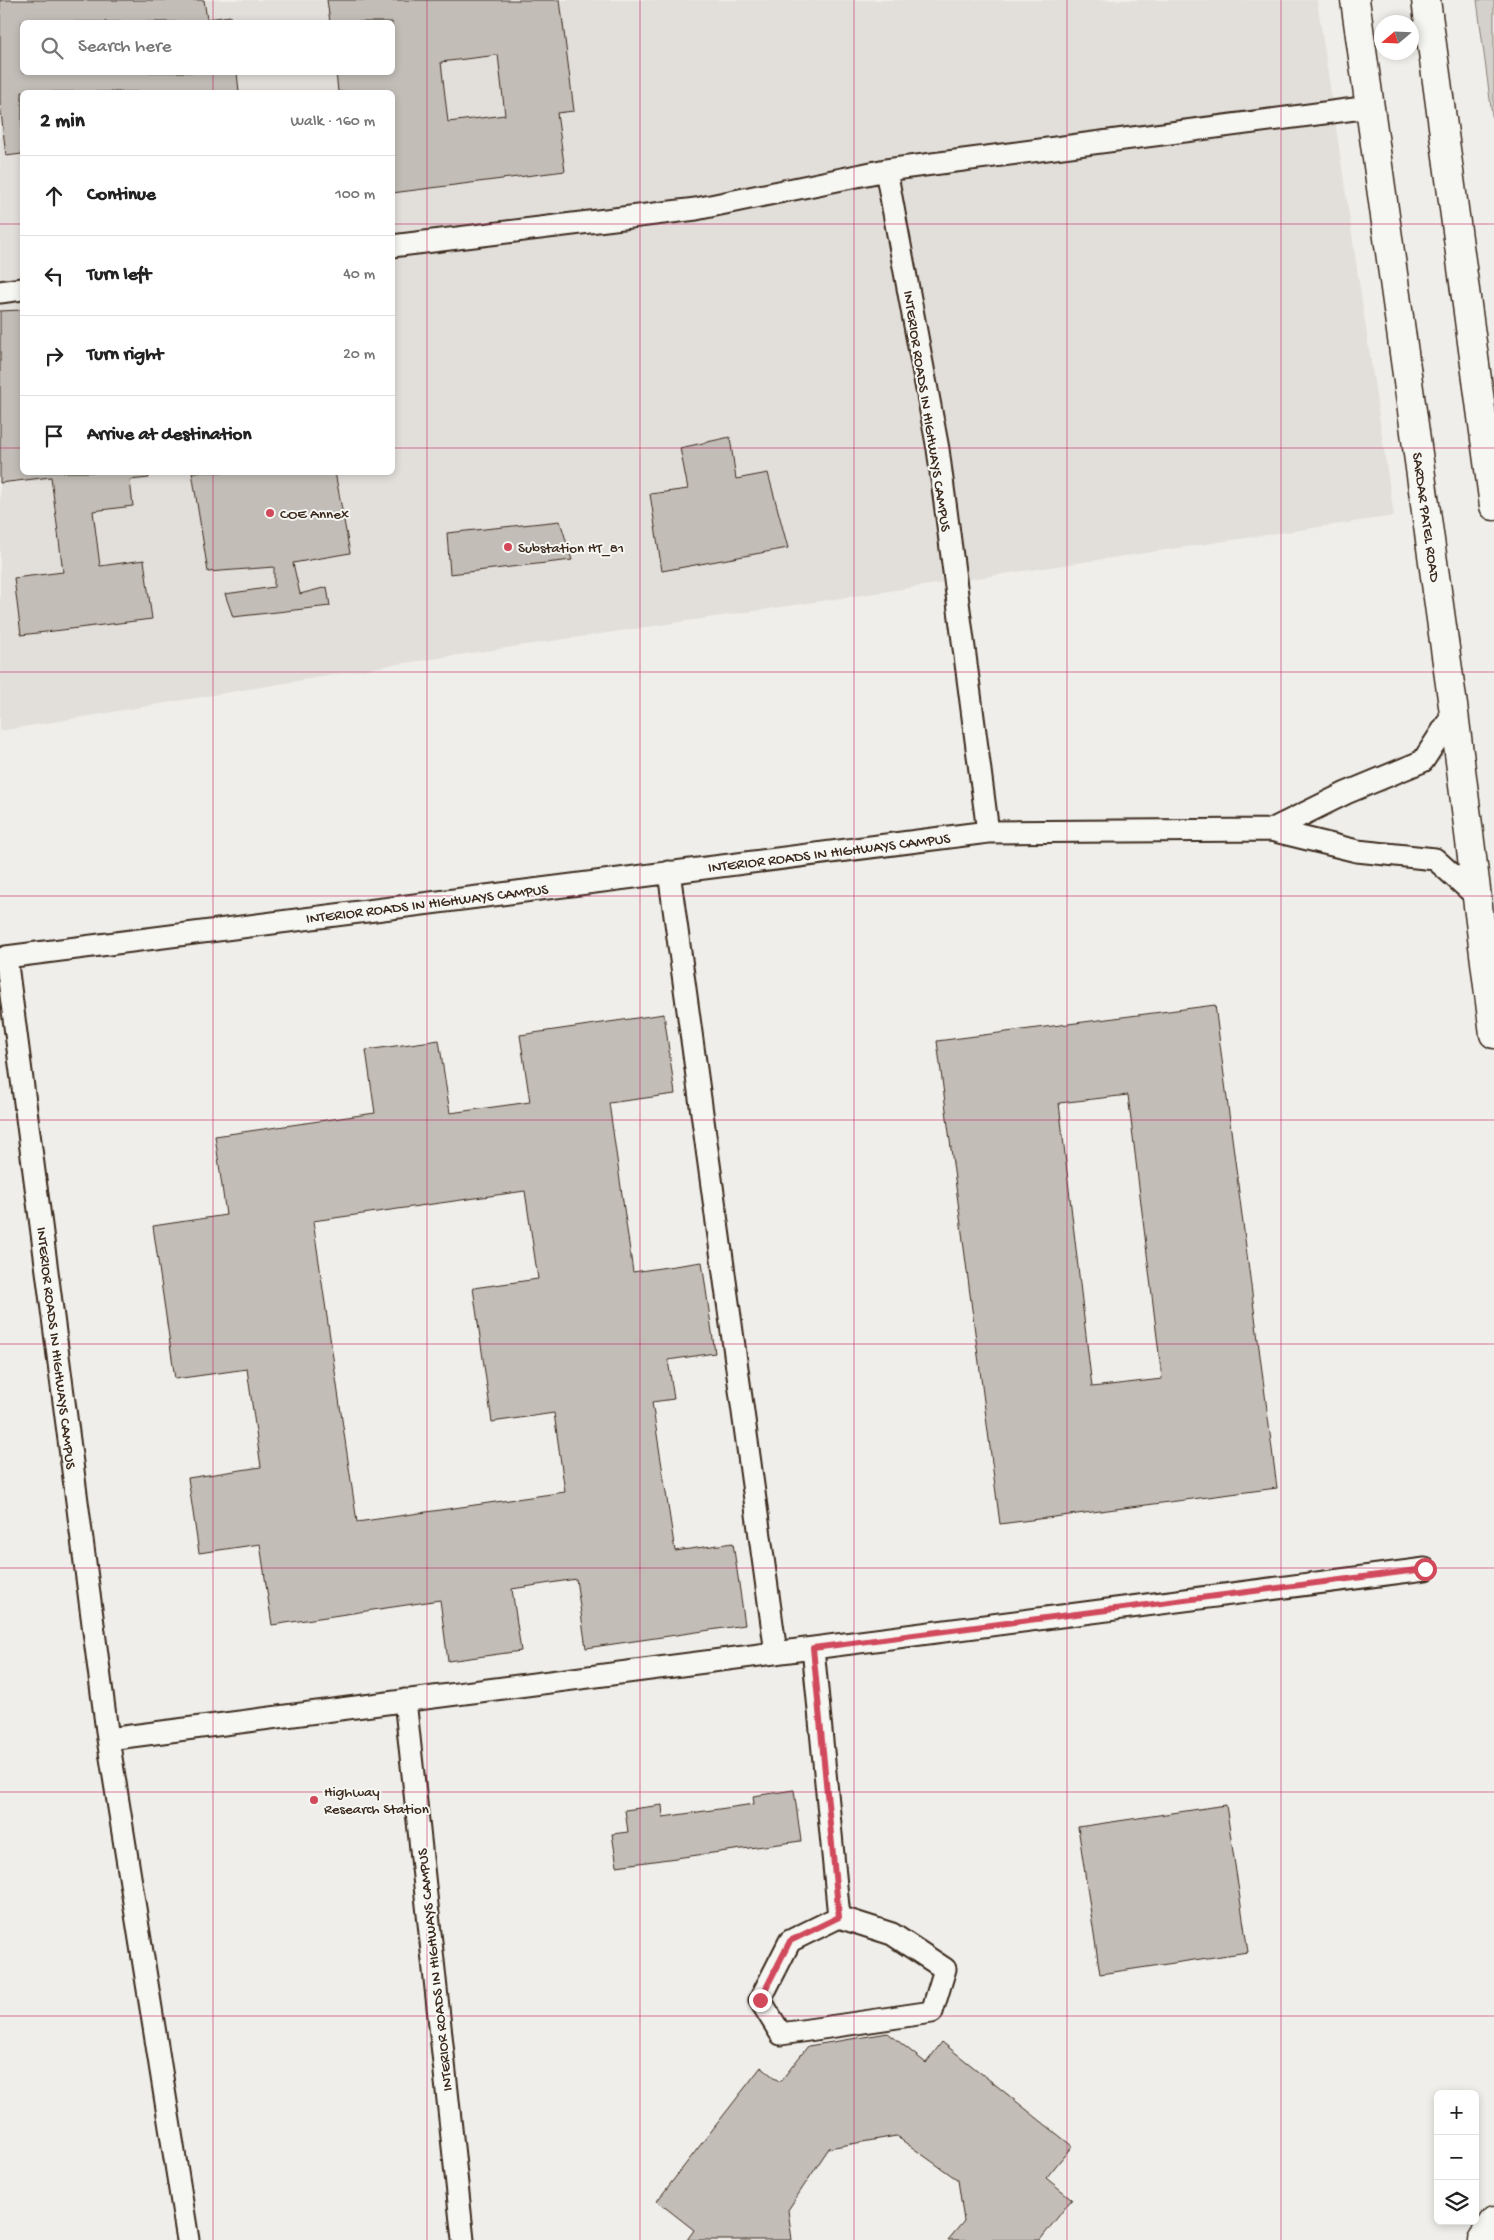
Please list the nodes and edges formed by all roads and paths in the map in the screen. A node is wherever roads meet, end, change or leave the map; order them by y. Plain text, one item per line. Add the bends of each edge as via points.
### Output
1 (1355, 0) edge
2 (1426, 0) edge
3 (1370, 107) junction
4 (886, 170) junction
5 (395, 246) edge
6 (20, 289) edge
7 (0, 292) edge
8 (1494, 506) edge
9 (1454, 713) junction
10 (1271, 830) junction
11 (988, 832) junction
12 (669, 872) junction
13 (1477, 897) junction
14 (3, 958) edge
15 (1494, 1034) edge
16 (1425, 1569) dead end
17 (813, 1648) junction
18 (776, 1653) junction
19 (405, 1700) junction
20 (108, 1739) junction
21 (839, 1917) junction
22 (1494, 2222) edge
23 (188, 2240) edge
24 (463, 2240) edge
25 (1482, 2240) edge

1 - 3 main road, SARDAR PATEL ROAD
2 - 8 main road
3 - 4 lane
3 - 9 main road, SARDAR PATEL ROAD
4 - 5 lane via 696,209
4 - 11 lane, INTERIOR ROADS IN HIGHWAYS CAMPUS via 938,449
6 - 7 lane
9 - 10 lane via 1423,761 1346,793
9 - 13 main road, SARDAR PATEL ROAD
10 - 11 lane
10 - 13 lane via 1357,851 1435,859
11 - 12 lane, INTERIOR ROADS IN HIGHWAYS CAMPUS
12 - 14 lane, INTERIOR ROADS IN HIGHWAYS CAMPUS
12 - 18 lane
13 - 15 main road, SARDAR PATEL ROAD
14 - 20 lane, INTERIOR ROADS IN HIGHWAYS CAMPUS
16 - 17 lane
17 - 18 lane
17 - 21 lane
18 - 19 lane
19 - 20 lane
19 - 24 lane, INTERIOR ROADS IN HIGHWAYS CAMPUS
20 - 23 lane, INTERIOR ROADS IN HIGHWAYS CAMPUS
21 - 21 lane via 790,1941 760,2000 781,2034 932,2012 945,1969 892,1934
22 - 25 main road

